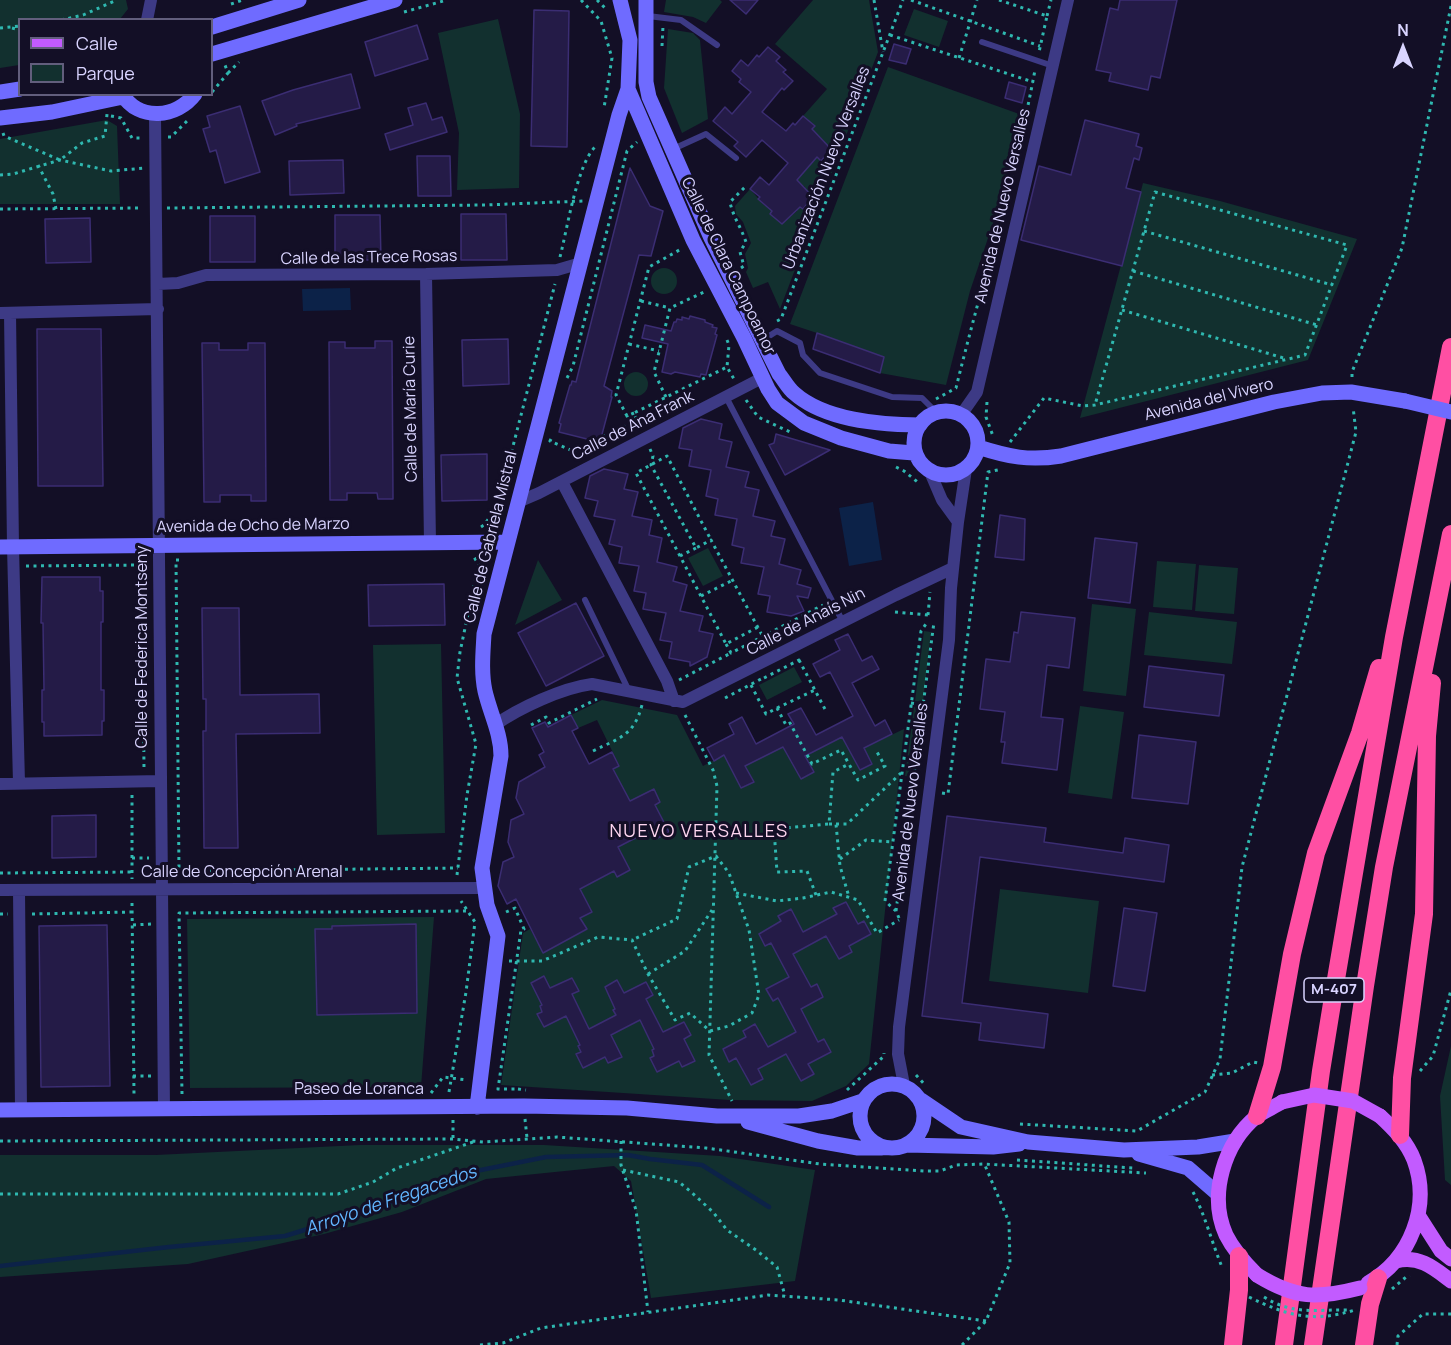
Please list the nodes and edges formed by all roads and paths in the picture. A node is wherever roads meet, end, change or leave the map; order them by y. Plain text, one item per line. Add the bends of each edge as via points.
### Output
1 (117, 0) edge
2 (151, 0) edge
3 (298, 0) edge
4 (395, 0) edge
5 (581, 0) edge
6 (620, 0) edge
7 (646, 0) edge
8 (874, 0) edge
9 (903, 0) edge
10 (911, 0) edge
11 (928, 0) edge
12 (977, 0) edge
13 (999, 0) edge
14 (1051, 0) edge
15 (1068, 0) edge
16 (927, 6) junction
17 (1451, 6) edge
18 (647, 16) junction
19 (1047, 16) junction
20 (70, 18) edge
21 (147, 18) edge
22 (663, 18) junction
23 (971, 21) junction
24 (213, 27) edge
25 (0, 28) edge
26 (18, 28) edge
27 (890, 35) junction
28 (982, 42) dead end
29 (717, 45) dead end
30 (1040, 46) junction
31 (662, 49) dead end
32 (213, 54) edge
33 (884, 54) junction
34 (959, 58) junction
35 (1037, 60) junction
36 (1053, 66) junction
37 (1033, 82) junction
38 (18, 89) edge
39 (628, 89) junction
40 (0, 92) edge
41 (123, 96) edge
42 (193, 96) edge
43 (107, 101) junction
44 (155, 114) junction
45 (603, 114) dead end
46 (0, 118) edge
47 (0, 127) edge
48 (648, 137) junction
49 (595, 146) dead end
50 (672, 149) junction
51 (593, 157) dead end
52 (736, 158) dead end
53 (60, 160) junction
54 (38, 165) junction
55 (156, 168) junction
56 (0, 175) edge
57 (745, 187) dead end
58 (585, 190) dead end
59 (590, 202) junction
60 (157, 208) junction
61 (0, 209) edge
62 (56, 209) junction
63 (1144, 231) junction
64 (683, 248) dead end
65 (736, 260) dead end
66 (581, 263) junction
67 (1133, 271) junction
68 (426, 274) junction
69 (158, 284) junction
70 (1332, 285) junction
71 (704, 292) dead end
72 (640, 301) junction
73 (670, 308) junction
74 (158, 309) junction
75 (1122, 310) junction
76 (5, 313) edge
77 (1317, 325) junction
78 (766, 335) junction
79 (629, 344) junction
80 (1451, 347) edge
81 (659, 351) junction
82 (1288, 359) junction
83 (727, 367) dead end
84 (762, 378) junction
85 (565, 387) dead end
86 (1351, 392) junction
87 (726, 397) junction
88 (666, 398) junction
89 (987, 398) dead end
90 (745, 399) dead end
91 (1095, 405) junction
92 (932, 407) junction
93 (1451, 412) edge
94 (634, 414) junction
95 (961, 415) junction
96 (627, 416) junction
97 (920, 424) junction
98 (553, 430) dead end
99 (793, 434) dead end
100 (645, 439) junction
101 (978, 447) junction
102 (1012, 449) junction
103 (914, 453) junction
104 (887, 464) dead end
105 (651, 465) junction
106 (966, 469) junction
107 (930, 472) junction
108 (562, 482) junction
109 (922, 486) dead end
110 (518, 502) junction
111 (958, 522) junction
112 (1451, 534) edge
113 (711, 540) junction
114 (507, 542) junction
115 (430, 543) junction
116 (159, 545) junction
117 (6, 547) edge
118 (696, 548) junction
119 (680, 556) junction
120 (188, 560) dead end
121 (13, 566) junction
122 (953, 568) junction
123 (733, 580) junction
124 (701, 596) junction
125 (585, 600) dead end
126 (832, 600) junction
127 (928, 621) dead end
128 (843, 622) junction
129 (934, 622) dead end
130 (758, 627) junction
131 (763, 637) junction
132 (1394, 637) junction
133 (1431, 640) junction
134 (726, 644) junction
135 (799, 660) dead end
136 (763, 678) dead end
137 (815, 690) junction
138 (630, 692) junction
139 (644, 694) junction
140 (678, 701) junction
141 (910, 703) junction
142 (924, 705) junction
143 (777, 708) junction
144 (827, 713) dead end
145 (495, 725) junction
146 (593, 751) dead end
147 (877, 752) dead end
148 (849, 764) junction
149 (901, 773) junction
150 (138, 781) junction
151 (161, 781) junction
152 (19, 783) junction
153 (0, 784) edge
154 (938, 793) dead end
155 (829, 824) junction
156 (836, 824) junction
157 (892, 842) junction
158 (716, 856) junction
159 (840, 859) junction
160 (458, 868) dead end
161 (132, 872) junction
162 (0, 873) edge
163 (483, 888) junction
164 (162, 889) junction
165 (0, 890) edge
166 (19, 890) junction
167 (132, 890) junction
168 (736, 893) junction
169 (816, 896) junction
170 (849, 897) junction
171 (713, 909) junction
172 (467, 911) dead end
173 (896, 911) junction
174 (132, 912) junction
175 (0, 914) edge
176 (20, 914) junction
177 (899, 920) junction
178 (898, 931) dead end
179 (632, 940) junction
180 (497, 960) junction
181 (648, 974) junction
182 (710, 1031) junction
183 (884, 1046) dead end
184 (913, 1066) dead end
185 (1272, 1067) junction
186 (1212, 1075) junction
187 (462, 1080) dead end
188 (904, 1085) junction
189 (518, 1089) dead end
190 (530, 1090) dead end
191 (431, 1093) dead end
192 (839, 1094) dead end
193 (924, 1094) junction
194 (182, 1095) dead end
195 (134, 1099) dead end
196 (862, 1101) junction
197 (477, 1107) junction
198 (164, 1108) junction
199 (719, 1109) junction
200 (0, 1110) edge
201 (21, 1110) junction
202 (1257, 1116) junction
203 (1015, 1124) dead end
204 (1400, 1135) junction
205 (0, 1141) edge
206 (475, 1141) junction
207 (1235, 1141) junction
208 (621, 1142) junction
209 (1028, 1142) junction
210 (907, 1145) junction
211 (888, 1148) junction
212 (1124, 1150) junction
213 (976, 1158) dead end
214 (1010, 1160) dead end
215 (983, 1164) junction
216 (623, 1170) junction
217 (1186, 1187) dead end
218 (1196, 1188) dead end
219 (0, 1194) edge
220 (1218, 1194) junction
221 (1200, 1196) dead end
222 (1207, 1211) dead end
223 (1418, 1215) junction
224 (1239, 1256) junction
225 (1451, 1259) edge
226 (1396, 1261) junction
227 (1223, 1269) dead end
228 (1414, 1275) dead end
229 (1385, 1280) junction
230 (1451, 1281) edge
231 (1243, 1290) junction
232 (786, 1296) junction
233 (1369, 1304) junction
234 (648, 1311) junction
235 (1451, 1314) edge
236 (986, 1321) junction
237 (480, 1345) edge
238 (962, 1345) edge
239 (1233, 1345) edge
240 (1284, 1345) edge
241 (1313, 1345) edge
242 (1364, 1345) edge
243 (1397, 1345) edge

1 - 20 path
2 - 21 street
3 - 24 street
4 - 32 street
5 - 45 path via 601,21 612,58
6 - 39 street, Calle de Clara Campoamor via 630,39
7 - 18 street, Calle de Clara Campoamor
8 - 33 path
9 - 27 path, Urbanización Nuevo Versalles
10 - 16 path
11 - 16 path
12 - 23 path
13 - 19 path
14 - 19 path
15 - 36 street, Avenida de Nuevo Versalles
16 - 23 path
17 - 86 path via 1402,248 1352,372
18 - 22 lane
18 - 50 street, Calle de Clara Campoamor via 646,82
19 - 30 path
22 - 29 lane via 681,20
22 - 31 path
23 - 30 path
23 - 34 path
25 - 26 path
27 - 33 path, Urbanización Nuevo Versalles
27 - 34 path
28 - 35 lane
30 - 35 path
33 - 78 path, Urbanización Nuevo Versalles via 782,319
34 - 37 path
35 - 36 lane
35 - 37 path
36 - 95 street, Avenida de Nuevo Versalles via 977,392
37 - 92 path via 956,388
38 - 40 street
39 - 48 street, Calle de Clara Campoamor
39 - 59 street, Calle de Gabriela Mistral
41 - 43 street
41 - 44 street via 135,108
42 - 44 street via 183,107
43 - 46 street
43 - 53 path via 105,136 82,143
44 - 55 street, Calle de Federica Montseny
47 - 53 path via 4,136
48 - 84 street, Calle de Clara Campoamor via 693,240
48 - 85 path via 627,151
49 - 51 path
50 - 52 lane via 706,134
50 - 78 street, Calle de Clara Campoamor via 711,238
53 - 54 path
53 - 55 path via 111,171
54 - 56 path
54 - 62 path
55 - 60 street, Calle de Federica Montseny
57 - 65 path via 730,202 732,216 740,224 746,242 740,252 744,266 740,269
58 - 59 path
59 - 60 path
59 - 66 street, Calle de Gabriela Mistral
60 - 62 path
60 - 69 street, Calle de Federica Montseny
61 - 62 path
63 - 67 path
63 - 70 path
63 - 70 path via 1155,192 1347,245
64 - 72 path via 649,267
66 - 68 street, Calle de las Trece Rosas via 557,270
66 - 110 street, Calle de Gabriela Mistral
67 - 75 path
67 - 77 path
68 - 69 street, Calle de las Trece Rosas via 207,275
68 - 115 street, Calle de María Curie
69 - 74 street, Calle de Federica Montseny
70 - 77 path
71 - 73 path
72 - 73 path
72 - 79 path
73 - 81 path
74 - 76 street
74 - 116 street, Calle de Federica Montseny
75 - 82 path
75 - 91 path
76 - 117 street
77 - 82 path via 1305,355
78 - 92 lane via 777,331 800,343 802,355 820,373 892,397 922,398
78 - 97 street, Calle de Clara Campoamor via 779,374 793,393 814,406 882,423
79 - 81 path
79 - 96 path via 616,394
80 - 132 highway, M-407
81 - 88 path via 654,372
82 - 91 path
83 - 88 path
84 - 87 street, Calle de Ana Frank
84 - 103 street, Calle de Clara Campoamor via 777,403 804,423 841,438 889,451
86 - 93 street, Avenida del Vivero, bridge
86 - 102 street, Avenida del Vivero via 1274,402 1061,456 1038,459
86 - 186 path via 1356,432 1242,867 1220,1059
87 - 100 street, Calle de Ana Frank
87 - 126 lane
88 - 94 path
89 - 102 path via 986,417 991,434
90 - 99 path via 758,417
91 - 102 path via 1044,399
92 - 95 street
92 - 97 street
94 - 96 path
94 - 100 path
95 - 101 street via 977,434
96 - 98 path via 630,424 573,451 550,441
97 - 103 street via 913,440
100 - 105 path via 653,456
100 - 108 street, Calle de Ana Frank
101 - 102 street, Avenida del Vivero
101 - 106 street via 975,459
102 - 154 path via 1005,469 988,472 948,794
103 - 107 street
104 - 109 path via 904,471
105 - 113 path via 667,456
105 - 118 path
105 - 119 path via 636,472
106 - 107 street via 955,475
106 - 111 street, Avenida de Nuevo Versalles
107 - 111 street via 942,500
108 - 110 street, Calle de Ana Frank
108 - 140 street
110 - 114 street, Calle de Gabriela Mistral
111 - 122 street, Avenida de Nuevo Versalles
112 - 133 highway, M-407
113 - 118 path
113 - 123 path
114 - 115 street, Avenida de Ocho de Marzo
114 - 145 street, Calle de Gabriela Mistral via 484,634 483,674
115 - 116 street, Avenida de Ocho de Marzo
116 - 117 street, Avenida de Ocho de Marzo
116 - 151 street, Calle de Federica Montseny
117 - 121 street
118 - 119 path
119 - 124 path
120 - 160 path via 176,560 179,871
121 - 150 path via 142,565
121 - 152 street
122 - 128 street, Calle de Anaís Nin
122 - 188 street, Avenida de Nuevo Versalles via 949,640 899,1027 898,1054
123 - 124 path
123 - 130 path
124 - 134 path
125 - 138 lane
126 - 128 lane
126 - 131 path
127 - 141 path via 921,631
128 - 140 street, Calle de Anaís Nin
129 - 142 path
130 - 131 path
130 - 134 path
131 - 134 path via 731,653
132 - 185 highway via 1385,649 1360,733 1316,853 1292,954
132 - 240 highway, M-407 via 1323,1060
133 - 204 highway via 1435,656 1427,736 1424,914 1402,1078
133 - 241 highway, M-407 via 1384,867
135 - 137 path
136 - 143 path via 751,685 766,714
137 - 143 path
137 - 144 path
138 - 139 street
138 - 145 street via 592,684 578,686 516,710
139 - 140 street
139 - 146 path via 638,720 625,735
140 - 158 path via 713,770 717,786
141 - 142 path
141 - 149 path
142 - 173 path
143 - 148 path via 786,725 790,723 812,764 841,750
145 - 163 street, Calle de Gabriela Mistral via 501,756 482,868
147 - 148 path via 885,766 858,780
148 - 155 path via 833,772
149 - 156 path via 847,824
149 - 157 path
150 - 151 street
150 - 152 street
150 - 161 path
151 - 164 street, Calle de Federica Montseny
152 - 153 street
155 - 156 path
155 - 169 path via 774,829 777,872 807,871
156 - 159 path
157 - 159 path via 866,840
157 - 173 path via 885,901
158 - 168 path via 729,873
158 - 171 path
158 - 179 path via 689,867 677,919
159 - 170 path
161 - 162 path
161 - 167 path
163 - 164 street, Calle de Concepción Arenal
163 - 180 street, Calle de Gabriela Mistral via 498,936
164 - 167 street, Calle de Concepción Arenal
164 - 198 street, Calle de Federica Montseny
165 - 166 street, Calle de Concepción Arenal
166 - 167 street, Calle de Concepción Arenal
166 - 176 street
167 - 174 path
168 - 169 path via 777,901
168 - 182 path via 748,930 759,995 752,1013
169 - 170 path via 831,892
170 - 177 path via 858,900 877,933
171 - 181 path via 685,951
171 - 182 path
172 - 194 path via 179,913
173 - 177 path
174 - 176 path
174 - 195 path
175 - 176 path
176 - 201 street
177 - 178 path
179 - 180 path via 598,937 542,961
179 - 181 path
180 - 197 street, Calle de Gabriela Mistral
181 - 182 path via 675,1020 690,1013
182 - 199 path via 709,1055 732,1102
183 - 192 path via 884,1056
184 - 193 path
185 - 186 path via 1253,1062 1232,1073
185 - 202 highway
186 - 203 path via 1205,1092 1137,1131
187 - 191 path via 444,1077
188 - 193 street
188 - 196 street via 886,1083 875,1087
189 - 190 path
193 - 209 street via 961,1127
193 - 210 street via 924,1123
196 - 199 street, Paseo de Loranca via 832,1112 799,1116
196 - 211 street via 863,1132 877,1145
197 - 198 street, Paseo de Loranca
197 - 199 street, Paseo de Loranca
198 - 201 street, Paseo de Loranca
199 - 211 street, Paseo de Loranca via 818,1142
200 - 201 street, Paseo de Loranca
202 - 204 main road, bridge via 1282,1102 1314,1095 1353,1101 1380,1116
202 - 207 main road
204 - 223 main road via 1413,1159 1420,1185
205 - 206 path
206 - 208 path via 557,1137
206 - 219 path via 338,1194
207 - 212 street
207 - 220 main road via 1223,1165
208 - 215 path via 862,1167 940,1171 956,1165
208 - 216 path
209 - 210 street via 993,1147
209 - 212 street
210 - 211 street
212 - 220 street via 1188,1168
213 - 215 path via 986,1158
214 - 215 path via 1150,1171
215 - 236 path via 1009,1222 1010,1263
216 - 232 path via 679,1182 727,1230 777,1268
216 - 234 path via 636,1210
217 - 227 path via 1200,1205
218 - 221 path
220 - 224 main road via 1226,1233
222 - 231 path via 1214,1238
223 - 225 main road via 1441,1251
223 - 226 main road via 1410,1240
224 - 229 main road, bridge via 1257,1275 1303,1295 1330,1296
224 - 231 highway
226 - 229 main road
226 - 230 main road via 1425,1262
228 - 233 path
229 - 233 highway
229 - 233 path
231 - 233 path, bridge via 1280,1310 1302,1316 1333,1317
231 - 239 highway
232 - 234 path
232 - 236 path
233 - 242 highway
234 - 237 path via 540,1328 503,1344
235 - 243 path via 1423,1314 1398,1336
236 - 238 path

